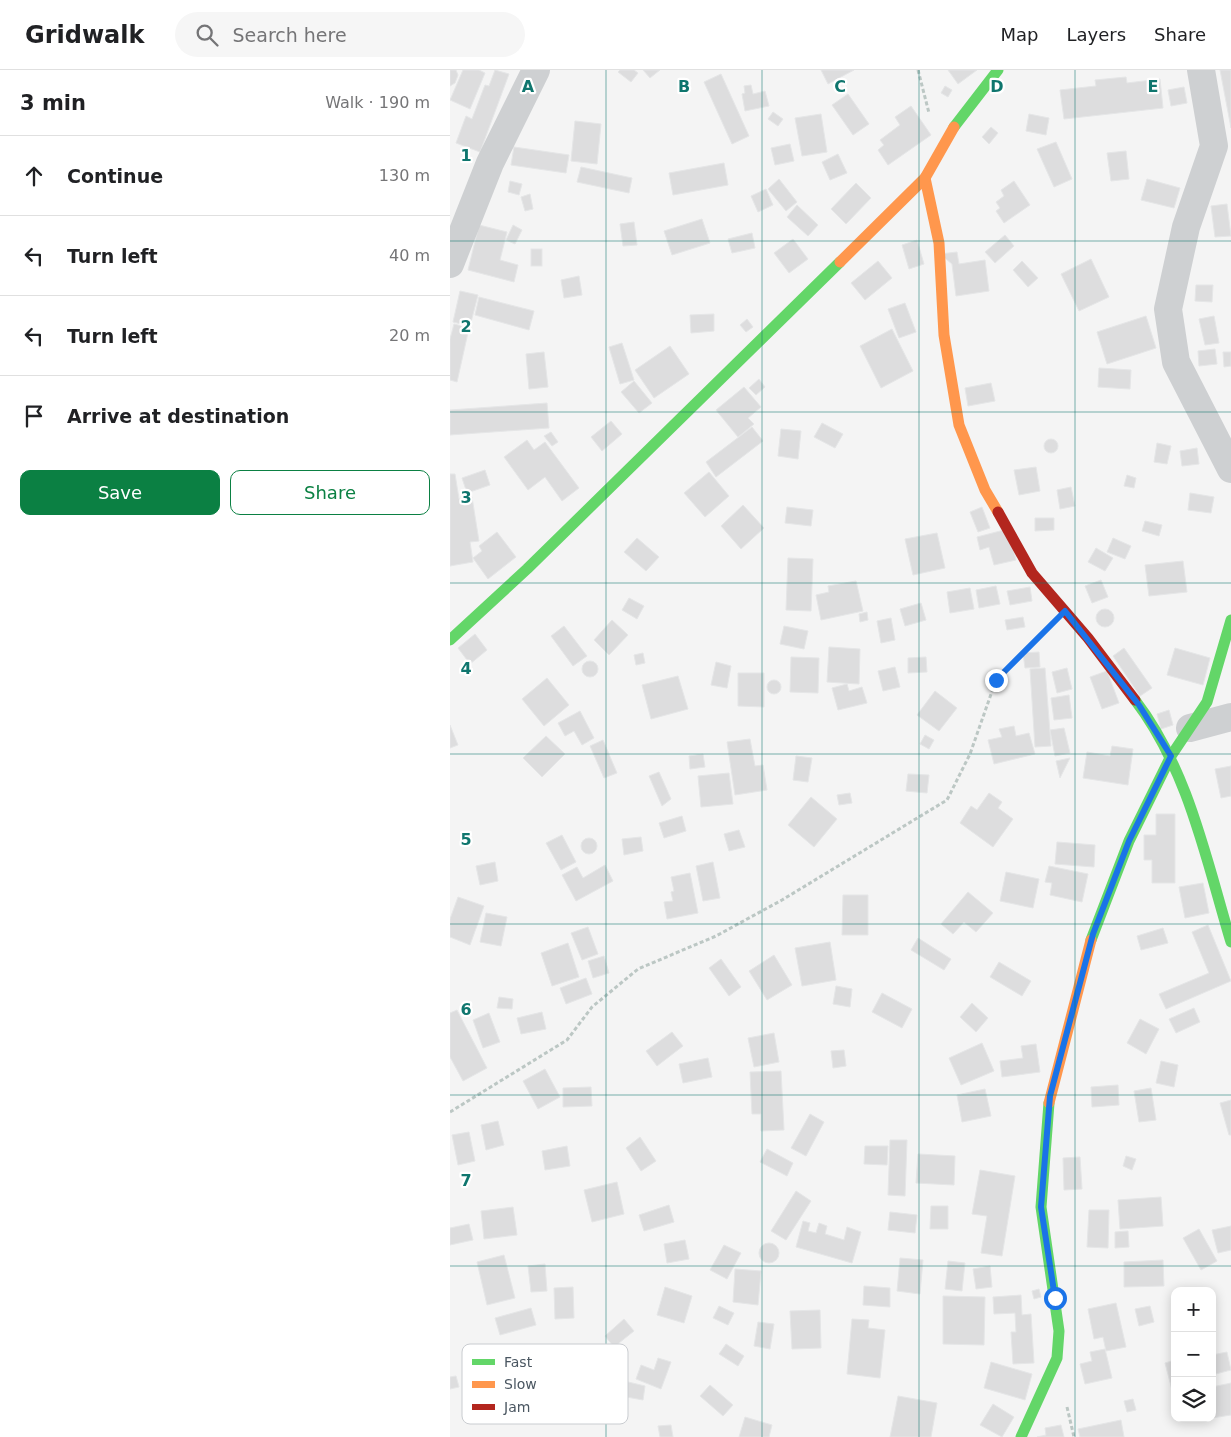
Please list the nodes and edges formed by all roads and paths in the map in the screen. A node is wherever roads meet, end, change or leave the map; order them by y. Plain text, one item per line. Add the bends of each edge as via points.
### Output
1 (536, 70) edge
2 (918, 70) edge
3 (998, 70) edge
4 (1201, 70) edge
5 (948, 135) junction
6 (925, 178) junction
7 (450, 264) edge
8 (1231, 469) edge
9 (1065, 611) junction
10 (1231, 620) edge
11 (453, 630) edge
12 (1231, 717) edge
13 (1190, 728) junction
14 (1171, 756) junction
15 (1231, 942) edge
16 (450, 1112) edge
17 (1021, 1437) edge

1 - 7 street via 490,163
2 - 5 path via 930,120
3 - 5 street
4 - 8 street via 1214,146 1186,227 1168,309 1176,362
5 - 6 street
6 - 9 street via 939,243 944,335 959,425 985,490 1032,574
6 - 11 street via 527,569
9 - 14 street via 1139,705
9 - 16 path via 996,680 970,754 947,800 782,900 716,936 638,969 592,1007 567,1040
10 - 13 street via 1207,702
12 - 13 street
13 - 14 street
14 - 15 street
14 - 17 street via 1129,841 1093,934 1050,1096 1041,1207 1059,1331 1057,1358

